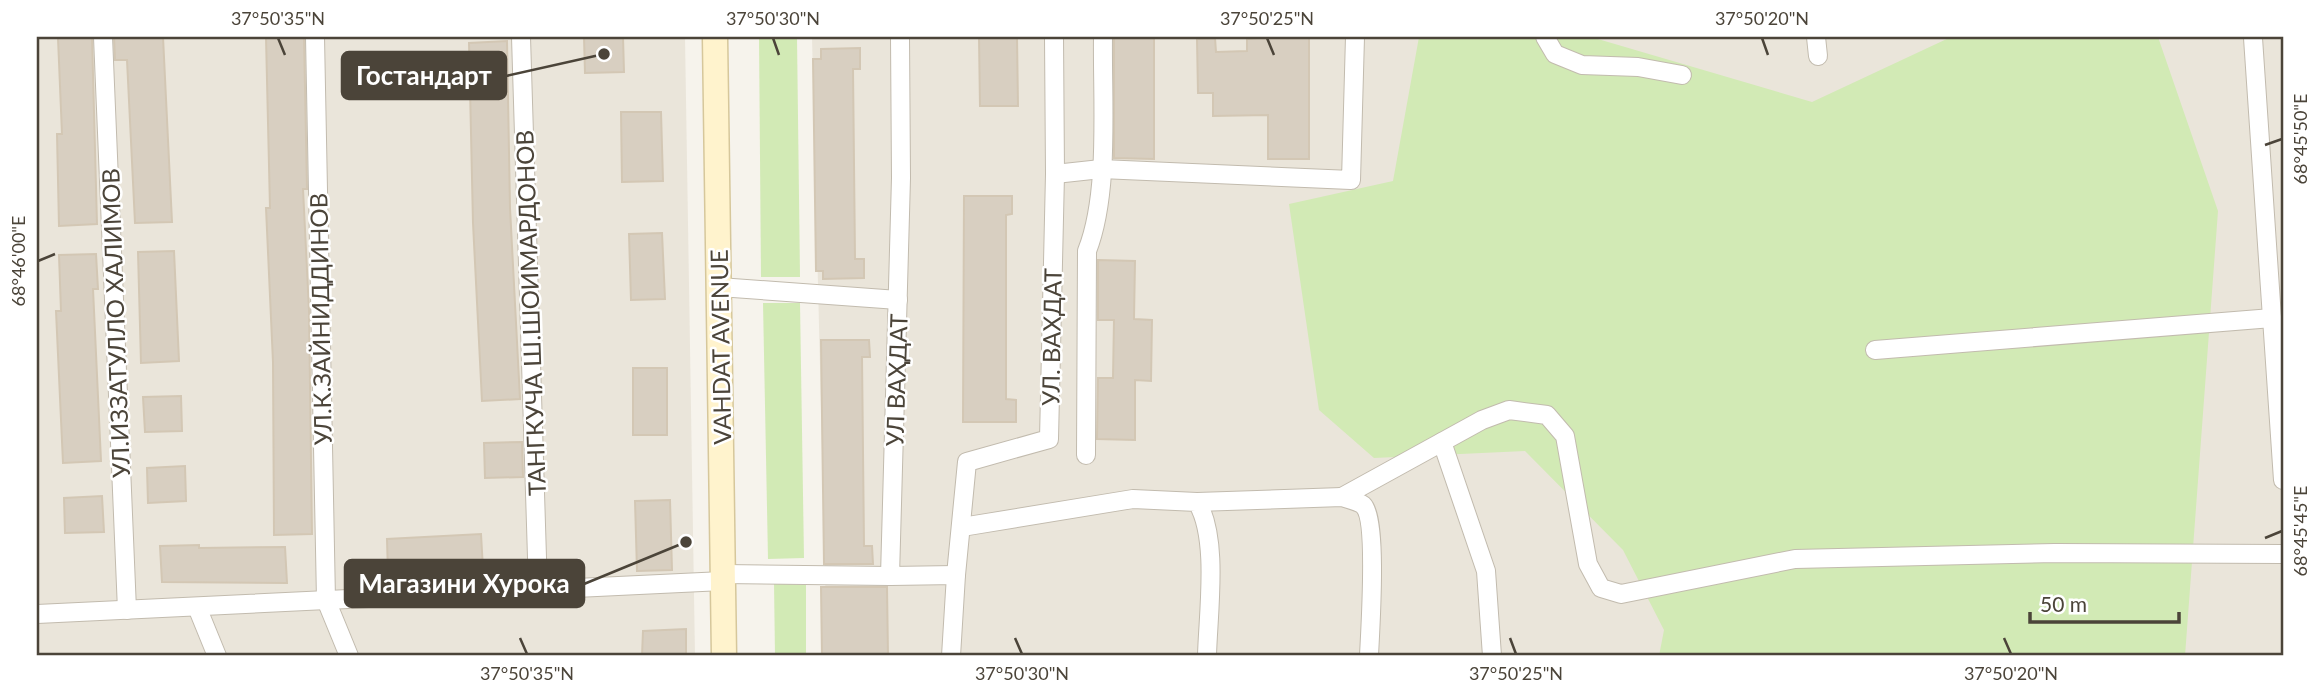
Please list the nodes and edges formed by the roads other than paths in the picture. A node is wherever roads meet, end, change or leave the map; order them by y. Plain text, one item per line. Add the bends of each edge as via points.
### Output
1 (103, 37) edge
2 (314, 37) edge
3 (522, 37) edge
4 (715, 37) edge
5 (900, 37) edge
6 (1054, 37) edge
7 (1103, 37) edge
8 (1355, 37) edge
9 (1545, 37) edge
10 (1816, 37) edge
11 (2254, 37) edge
12 (1818, 56) dead end
13 (1682, 75) dead end
14 (1101, 169) junction
15 (1055, 174) junction
16 (719, 287) junction
17 (898, 300) junction
18 (2272, 318) junction
19 (1875, 350) dead end
20 (1442, 442) junction
21 (1086, 456) dead end
22 (2283, 474) edge
23 (1342, 497) junction
24 (1197, 502) junction
25 (962, 527) junction
26 (2283, 554) edge
27 (956, 575) junction
28 (890, 576) junction
29 (723, 578) junction
30 (538, 590) junction
31 (326, 600) junction
32 (197, 607) junction
33 (127, 610) junction
34 (37, 614) edge
35 (217, 656) edge
36 (349, 656) edge
37 (724, 656) edge
38 (951, 656) edge
39 (1207, 656) edge
40 (1369, 656) edge
41 (1492, 656) edge

1 - 33 street, УЛ.ИЗЗАТУЛЛО ХАЛИМОВ
2 - 31 street, УЛ.К.ЗАЙНИДДИНОВ
3 - 30 street, ТАНГКУЧА Ш.ШОИМАРДОНОВ
4 - 16 main road, VAHDAT AVENUE
5 - 17 street, УЛ ВАҲДАТ
6 - 15 street, УЛ. ВАХДАТ
7 - 14 street
8 - 14 street via 1351,180
9 - 13 street via 1555,54 1582,65 1638,67
10 - 12 street
11 - 18 street
14 - 15 street
14 - 21 street via 1087,251
15 - 25 street, УЛ. ВАХДАТ via 1049,439 967,462
16 - 17 street
16 - 29 main road, VAHDAT AVENUE
17 - 28 street, УЛ ВАҲДАТ
18 - 19 street
18 - 22 street
20 - 23 street
20 - 26 street via 1509,410 1547,415 1565,436 1588,564 1601,589 1621,594 1795,559
20 - 41 street via 1486,571
23 - 24 street
23 - 40 street via 1363,506 1370,518
24 - 25 street via 1133,499
24 - 39 street via 1205,516 1208,546
25 - 27 street, УЛ. ВАХДАТ
27 - 28 street
27 - 38 street
28 - 29 street
29 - 30 street
29 - 37 main road, VAHDAT AVENUE
30 - 31 street
31 - 32 street
31 - 36 street
32 - 33 street
32 - 35 street
33 - 34 street

